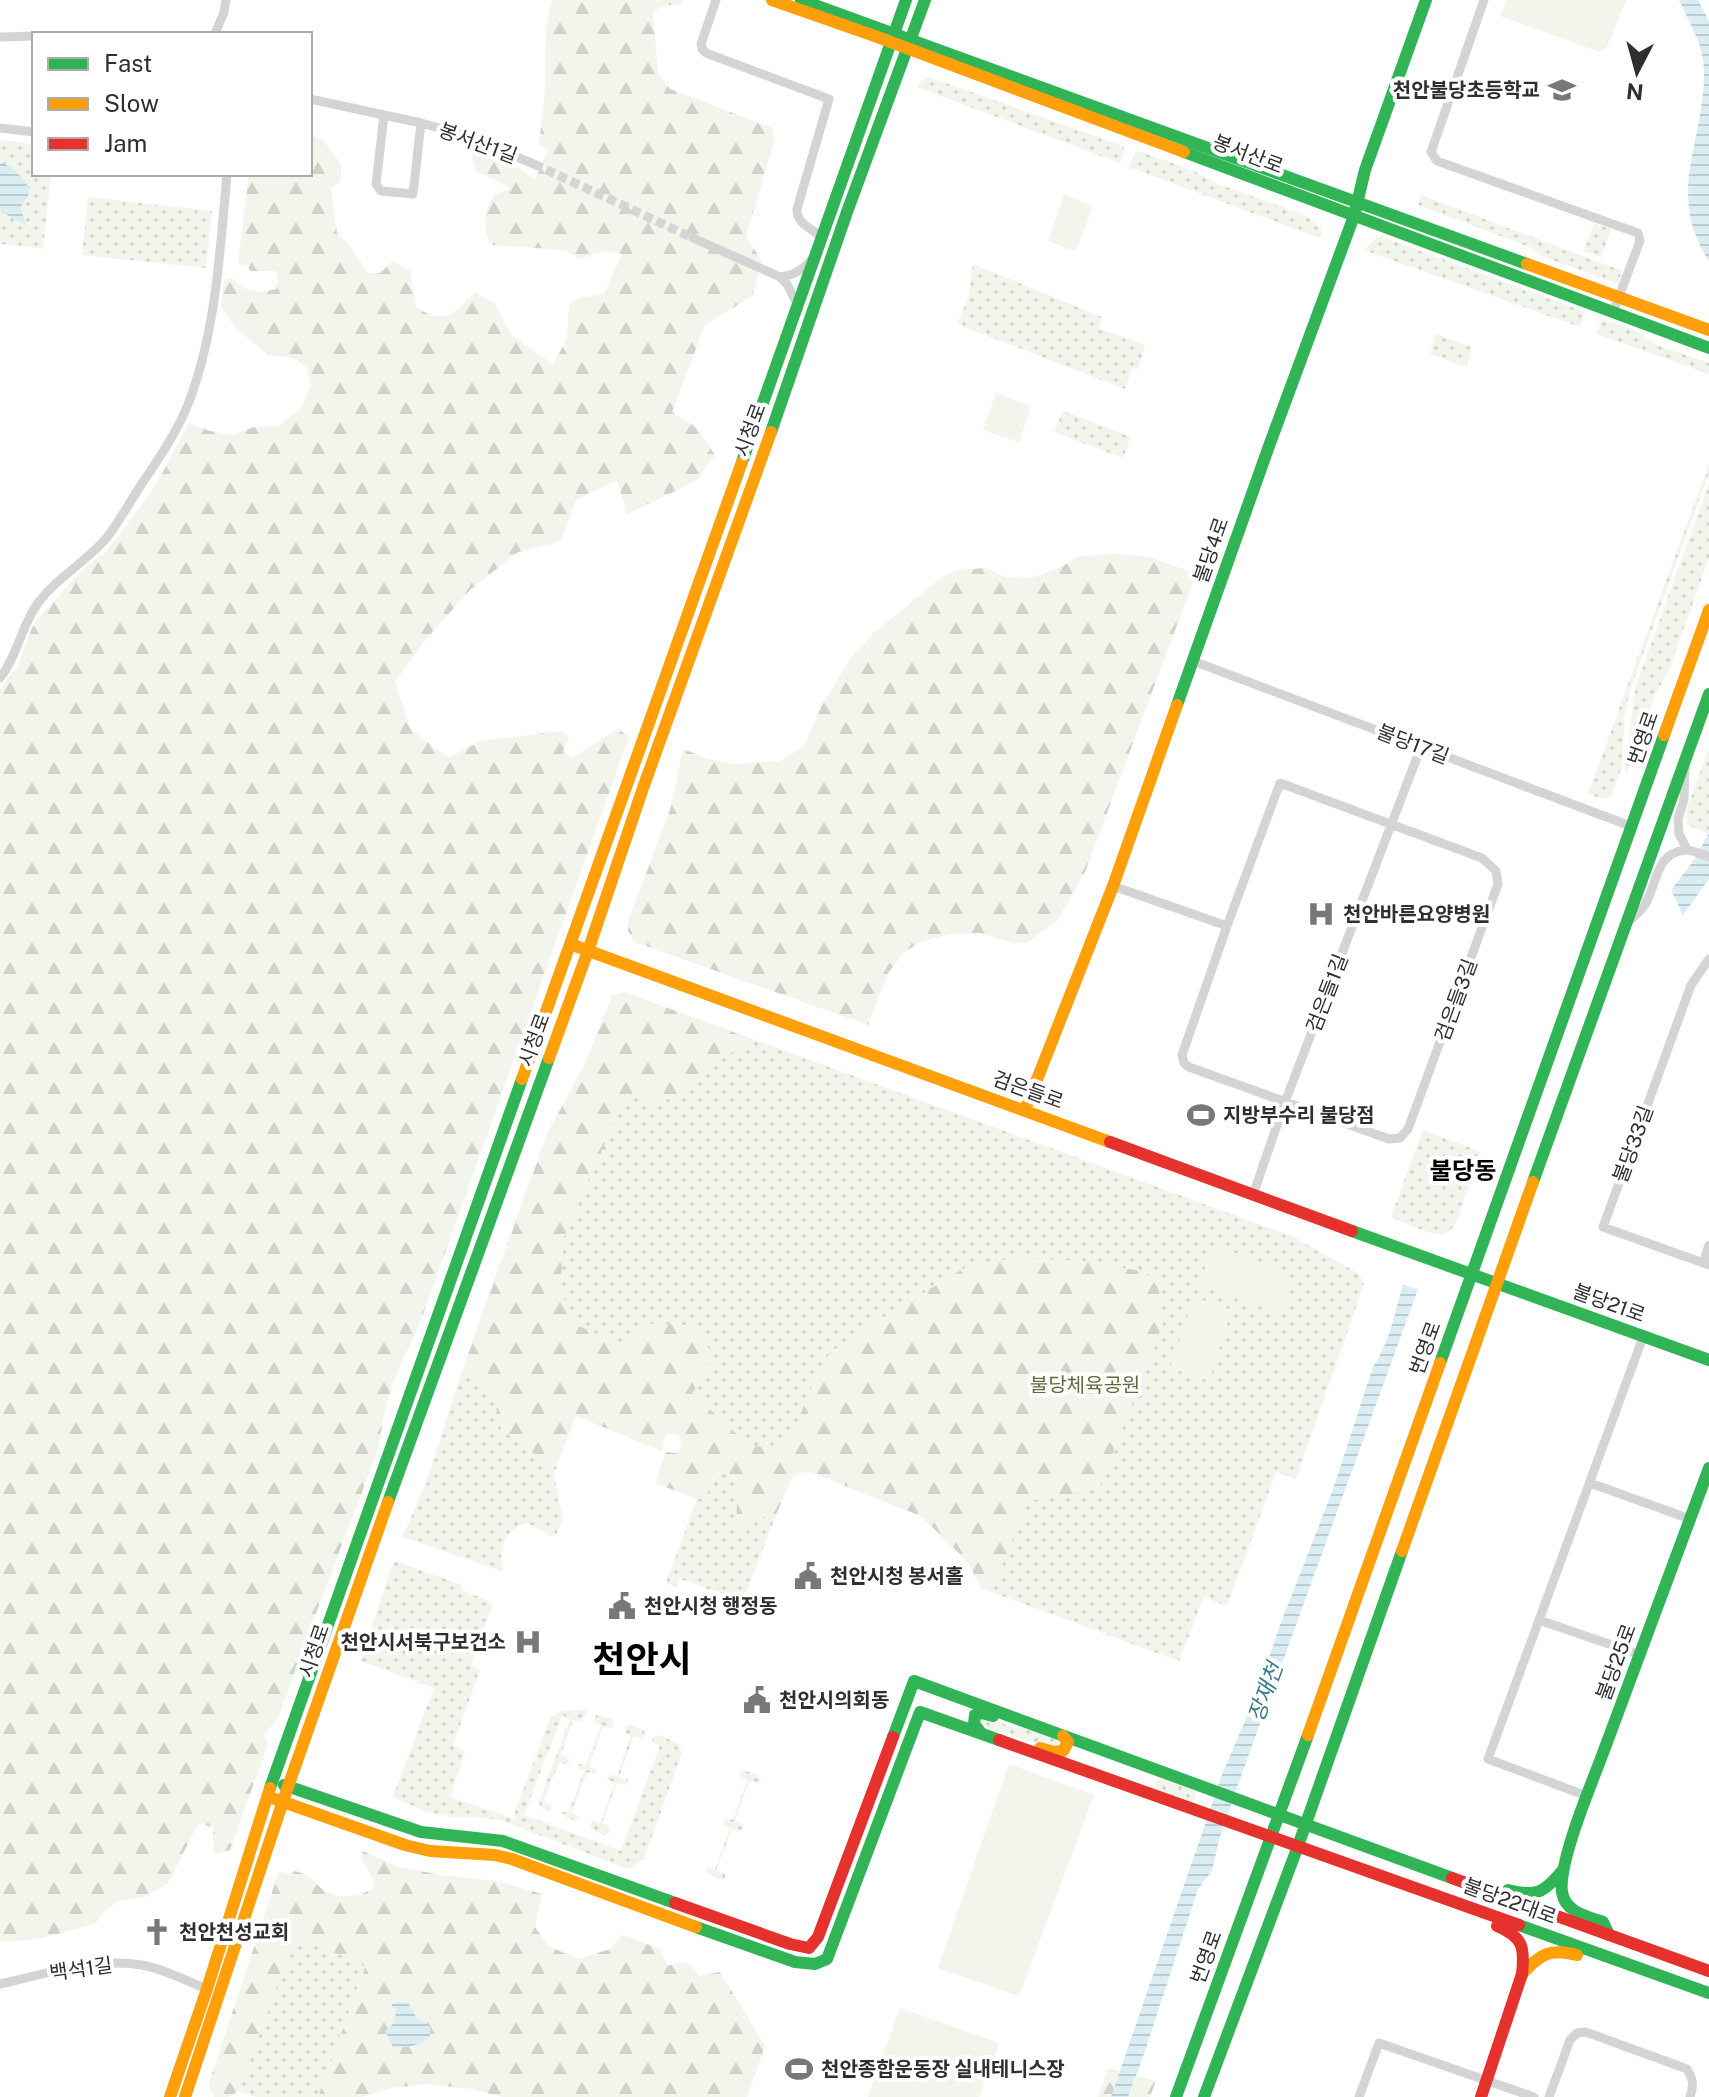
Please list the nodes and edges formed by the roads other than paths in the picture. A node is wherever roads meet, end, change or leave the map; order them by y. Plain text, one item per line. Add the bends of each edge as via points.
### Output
1 (226, 0) edge
2 (716, 0) edge
3 (772, 0) edge
4 (801, 0) edge
5 (906, 0) edge
6 (925, 0) edge
7 (1426, 0) edge
8 (1484, 0) edge
9 (216, 32) edge
10 (32, 36) edge
11 (0, 37) edge
12 (893, 38) junction
13 (909, 44) junction
14 (312, 99) edge
15 (384, 115) junction
16 (421, 123) junction
17 (0, 128) edge
18 (32, 132) edge
19 (534, 164) tunnel mouth
20 (227, 176) edge
21 (1356, 201) junction
22 (1354, 216) junction
23 (821, 236) junction
24 (693, 238) tunnel mouth
25 (814, 257) junction
26 (780, 277) junction
27 (1619, 297) junction
28 (797, 304) junction
29 (1613, 312) junction
30 (1709, 330) edge
31 (1709, 348) edge
32 (1709, 610) edge
33 (1193, 661) junction
34 (0, 678) edge
35 (1709, 694) edge
36 (1421, 747) junction
37 (1685, 763) junction
38 (1391, 824) junction
39 (1633, 827) junction
40 (1687, 849) junction
41 (1709, 857) edge
42 (1113, 886) junction
43 (1628, 922) junction
44 (1227, 926) junction
45 (570, 944) junction
46 (588, 951) junction
47 (1709, 959) edge
48 (1285, 1102) junction
49 (1025, 1110) junction
50 (1253, 1195) junction
51 (1709, 1245) edge
52 (1706, 1264) edge
53 (1472, 1276) junction
54 (1496, 1284) junction
55 (1643, 1337) junction
56 (1709, 1360) edge
57 (1709, 1468) edge
58 (1590, 1483) junction
59 (1690, 1519) junction
60 (1539, 1620) junction
61 (1641, 1655) junction
62 (1023, 1721) junction
63 (981, 1733) junction
64 (1063, 1736) junction
65 (1014, 1745) junction
66 (273, 1781) junction
67 (288, 1786) junction
68 (268, 1796) junction
69 (1587, 1796) junction
70 (283, 1801) junction
71 (1279, 1816) junction
72 (1305, 1825) junction
73 (1271, 1838) junction
74 (1298, 1846) junction
75 (1562, 1871) junction
76 (1491, 1892) junction
77 (1485, 1913) junction
78 (1609, 1935) junction
79 (1605, 1956) junction
80 (1709, 1971) edge
81 (1522, 1974) junction
82 (0, 1984) edge
83 (207, 1989) junction
84 (1709, 1993) edge
85 (1487, 2080) junction
86 (170, 2097) edge
87 (185, 2097) edge
88 (1176, 2097) edge
89 (1204, 2097) edge
90 (1359, 2097) edge
91 (1481, 2097) edge
92 (1534, 2097) edge
93 (1549, 2097) edge
94 (1690, 2097) edge

1 - 9 street
2 - 23 street via 701,44 706,53 829,99 796,215
3 - 12 street, 봉서산로
4 - 12 street, 봉서산로
5 - 12 street, 시청로
6 - 13 street, 시청로
7 - 21 street, 불당4로
8 - 27 street via 1431,152 1437,161 1638,233 1640,241
10 - 11 street
12 - 13 street, 봉서산로
12 - 23 street, 시청로
13 - 21 street, 봉서산로
13 - 22 street, 봉서산로
13 - 46 street, 시청로
14 - 15 street, 봉서산1길
15 - 16 street, 봉서산1길
15 - 16 street, 봉서산1길 via 376,184 381,191 413,194
16 - 19 street, 봉서산1길
17 - 18 street
20 - 34 street via 208,333 186,409 108,535 38,602
21 - 22 street, 불당4로
21 - 27 street, 봉서산로
22 - 29 street, 봉서산로
22 - 33 street, 불당4로
23 - 25 street, 시청로
24 - 26 street
25 - 26 street via 801,271
25 - 28 street, 시청로
26 - 28 street
27 - 29 street
27 - 30 street, 봉서산로
28 - 45 street, 시청로
29 - 31 street, 봉서산로
32 - 39 street, 번영로
33 - 36 street, 불당17길
33 - 42 street, 불당4로
35 - 37 street
36 - 38 street, 검은들1길
36 - 39 street, 불당17길
37 - 40 street via 1678,819
37 - 43 street
38 - 44 street, 검은들3길 via 1280,783
38 - 48 street, 검은들1길
38 - 48 street, 검은들3길 via 1482,858 1496,871 1498,884 1408,1129 1400,1138 1389,1139
39 - 53 street, 번영로
40 - 41 street
40 - 43 street via 1665,859 1646,904
42 - 44 street
42 - 49 street, 불당4로
43 - 54 street
44 - 48 street, 검은들3길 via 1182,1055 1184,1063
45 - 46 street, 검은들로
45 - 66 street, 시청로
46 - 49 street, 검은들로
46 - 67 street, 시청로
47 - 52 street, 불당33길 via 1691,985 1603,1227
48 - 50 street, 검은들1길
49 - 50 street, 검은들로
50 - 53 street, 검은들로
51 - 52 street
53 - 54 street, 불당21로
53 - 71 street, 번영로
54 - 55 street, 불당21로
54 - 72 street
55 - 56 street, 불당21로
55 - 58 street
57 - 59 street, 불당25로
58 - 59 street
58 - 60 street
59 - 61 street, 불당25로
60 - 61 street
60 - 69 street via 1488,1759
61 - 69 street, 불당25로
62 - 63 street via 978,1714 973,1720
62 - 64 street, 불당22대로
62 - 67 street via 914,1681 818,1937 809,1948 503,1841 421,1832
63 - 65 street
63 - 70 street via 920,1712 827,1959 818,1965 775,1956 512,1859 405,1845
64 - 65 street via 1068,1742 1063,1751
64 - 71 street, 불당22대로
65 - 73 street, 불당22대로
66 - 67 street
66 - 68 street, 시청로
67 - 70 street, 시청로
68 - 70 street
68 - 83 street, 시청로
69 - 75 street, 불당25로
70 - 87 street, 시청로
71 - 72 street, 불당22대로
71 - 73 street, 번영로
72 - 74 street
72 - 76 street, 불당22대로
73 - 74 street, 불당22대로
73 - 88 street, 번영로
74 - 77 street, 불당22대로
74 - 89 street
75 - 76 street via 1550,1888 1536,1895
75 - 78 street via 1566,1904 1603,1922
76 - 78 street, 불당22대로
77 - 79 street, 불당22대로
77 - 81 street via 1521,1940
78 - 80 street, 불당22대로
79 - 81 street via 1590,1959 1554,1950 1537,1957
79 - 84 street, 불당22대로
81 - 85 street
82 - 83 street, 백석1길 via 114,1962 145,1966
83 - 86 street, 시청로
85 - 90 street via 1379,2043
85 - 91 street
85 - 92 street
93 - 94 street via 1570,2040 1586,2032 1687,2069 1693,2078

